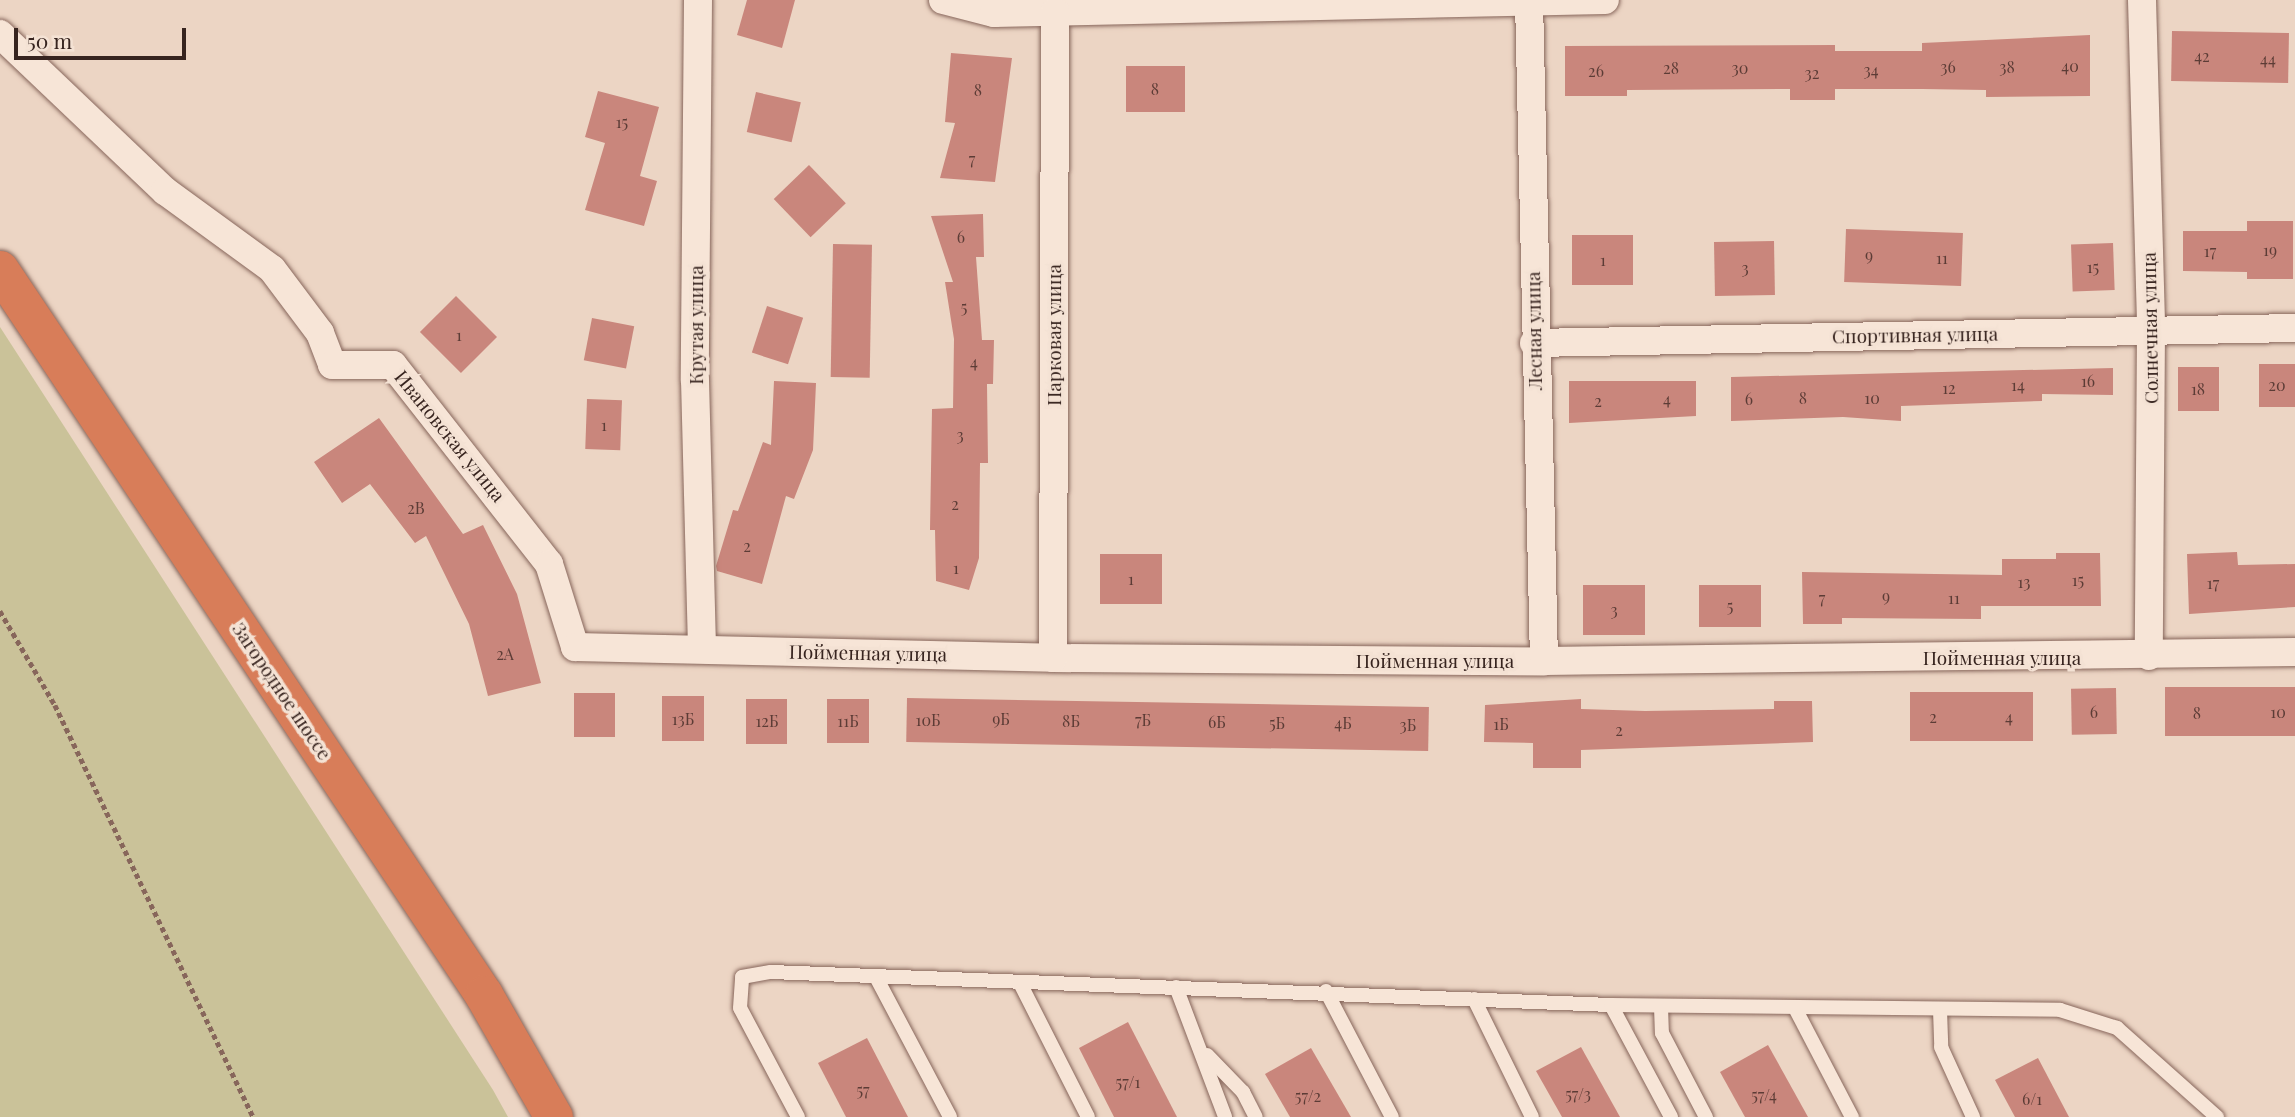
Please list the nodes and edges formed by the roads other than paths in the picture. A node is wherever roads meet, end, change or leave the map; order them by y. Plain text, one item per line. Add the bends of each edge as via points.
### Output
1 (698, 0) edge
2 (943, 0) edge
3 (1592, 0) edge
4 (1605, 0) edge
5 (2143, 0) edge
6 (1529, 1) edge
7 (1055, 12) junction
8 (0, 34) edge
9 (0, 270) edge
10 (2295, 328) edge
11 (2151, 330) junction
12 (1534, 343) junction
13 (575, 646) joint
14 (702, 649) junction
15 (2295, 652) edge
16 (2150, 656) junction
17 (1053, 658) junction
18 (1544, 662) junction
19 (876, 977) junction
20 (1020, 983) junction
21 (1176, 987) junction
22 (1326, 991) junction
23 (1474, 999) junction
24 (1611, 1005) junction
25 (1661, 1007) junction
26 (1796, 1010) junction
27 (1940, 1010) junction
28 (1204, 1051) junction
29 (554, 1117) edge
30 (798, 1117) edge
31 (950, 1117) edge
32 (1088, 1117) edge
33 (1224, 1117) edge
34 (1256, 1117) edge
35 (1392, 1117) edge
36 (1532, 1117) edge
37 (1671, 1117) edge
38 (1706, 1117) edge
39 (1852, 1117) edge
40 (1973, 1117) edge
41 (2217, 1117) edge

1 - 14 street, Крутая улица via 695,380
2 - 7 street via 994,13
3 - 4 street
3 - 6 street
5 - 11 street, Солнечная улица
6 - 7 street
6 - 12 street, Лесная улица
7 - 17 street, Парковая улица
8 - 13 street, Ивановская улица via 165,191 272,269 320,333 332,365 393,365 549,564
9 - 29 highway, Загородное шоссе via 484,995
10 - 11 street, Спортивная улица
11 - 12 street, Спортивная улица
11 - 16 street, Солнечная улица
12 - 18 street, Лесная улица
13 - 14 street, Пойменная улица
14 - 17 street, Пойменная улица
15 - 16 street, Пойменная улица
16 - 18 street, Пойменная улица
17 - 18 street, Пойменная улица
19 - 20 lane
19 - 30 lane via 771,972 742,977 740,1008
19 - 31 lane
20 - 21 lane
20 - 32 lane
21 - 22 lane
21 - 28 lane
22 - 23 lane
22 - 35 lane
23 - 24 lane
23 - 36 lane
24 - 25 lane
24 - 37 lane
25 - 26 lane
25 - 38 lane via 1662,1033
26 - 27 lane
26 - 39 lane
27 - 40 lane via 1941,1047
27 - 41 lane via 2060,1010 2117,1028
28 - 33 lane
28 - 34 lane via 1242,1092

